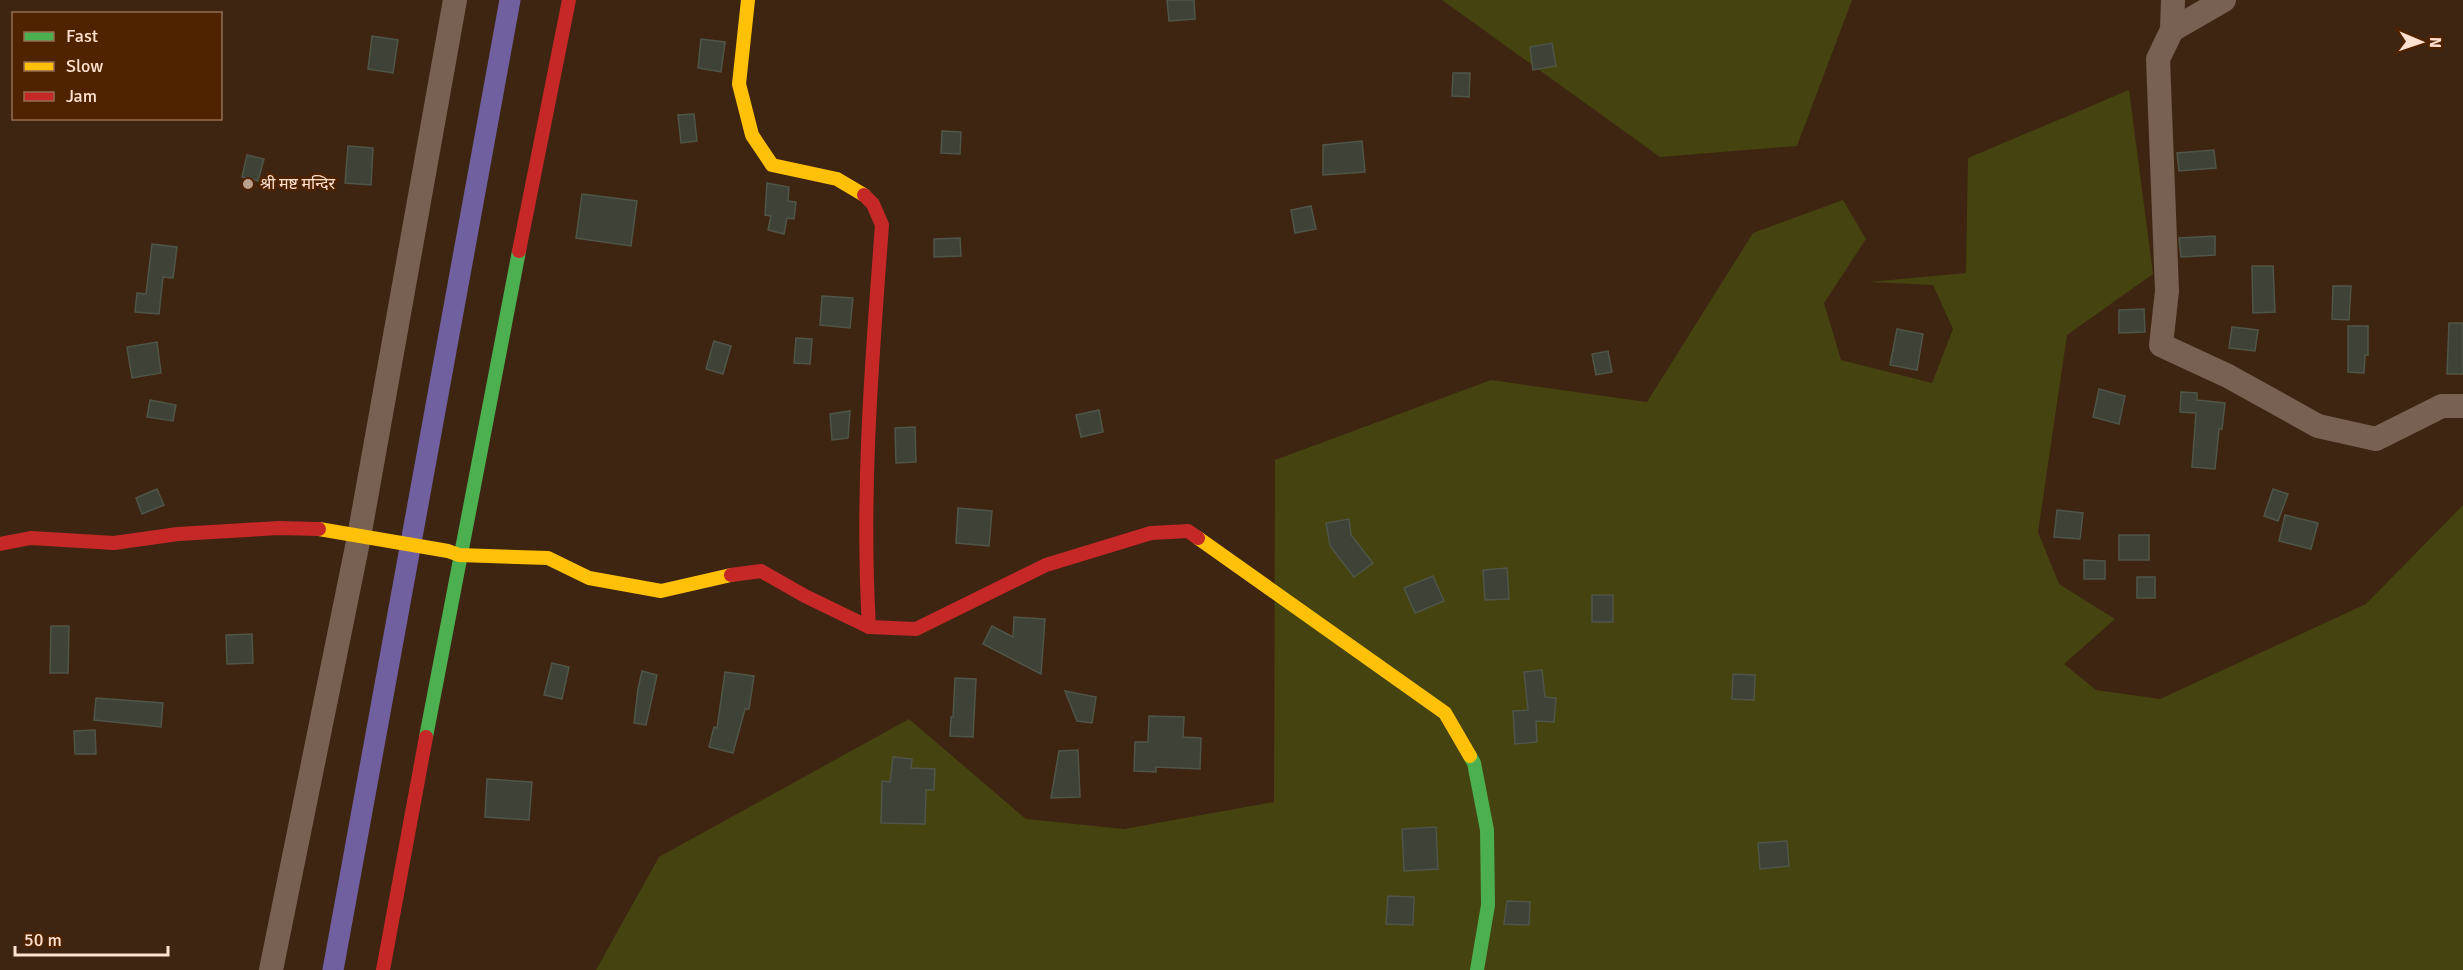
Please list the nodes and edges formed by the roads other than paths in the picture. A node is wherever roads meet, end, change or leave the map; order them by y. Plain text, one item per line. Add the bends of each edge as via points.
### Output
1 (455, 0) edge
2 (569, 0) edge
3 (748, 0) edge
4 (2173, 0) edge
5 (2224, 0) edge
6 (2172, 30) junction
7 (2463, 406) edge
8 (365, 538) junction
9 (0, 544) edge
10 (453, 553) junction
11 (868, 627) junction
12 (272, 970) edge
13 (383, 970) edge
14 (1478, 970) edge

1 - 8 street
2 - 10 street
3 - 11 street via 739,84 752,135 772,165 850,184 871,200 882,225 868,408 864,573
4 - 6 street
5 - 6 street
6 - 7 street via 2158,59 2167,291 2161,345 2228,376 2318,426 2376,439 2442,406
8 - 9 street via 316,529 279,528 178,534 114,543 31,538
8 - 10 street
8 - 12 street
10 - 11 street via 548,558 589,578 661,591 761,571
10 - 13 street
11 - 14 street via 916,629 1046,566 1150,533 1188,531 1445,713 1474,763 1486,830 1488,905

